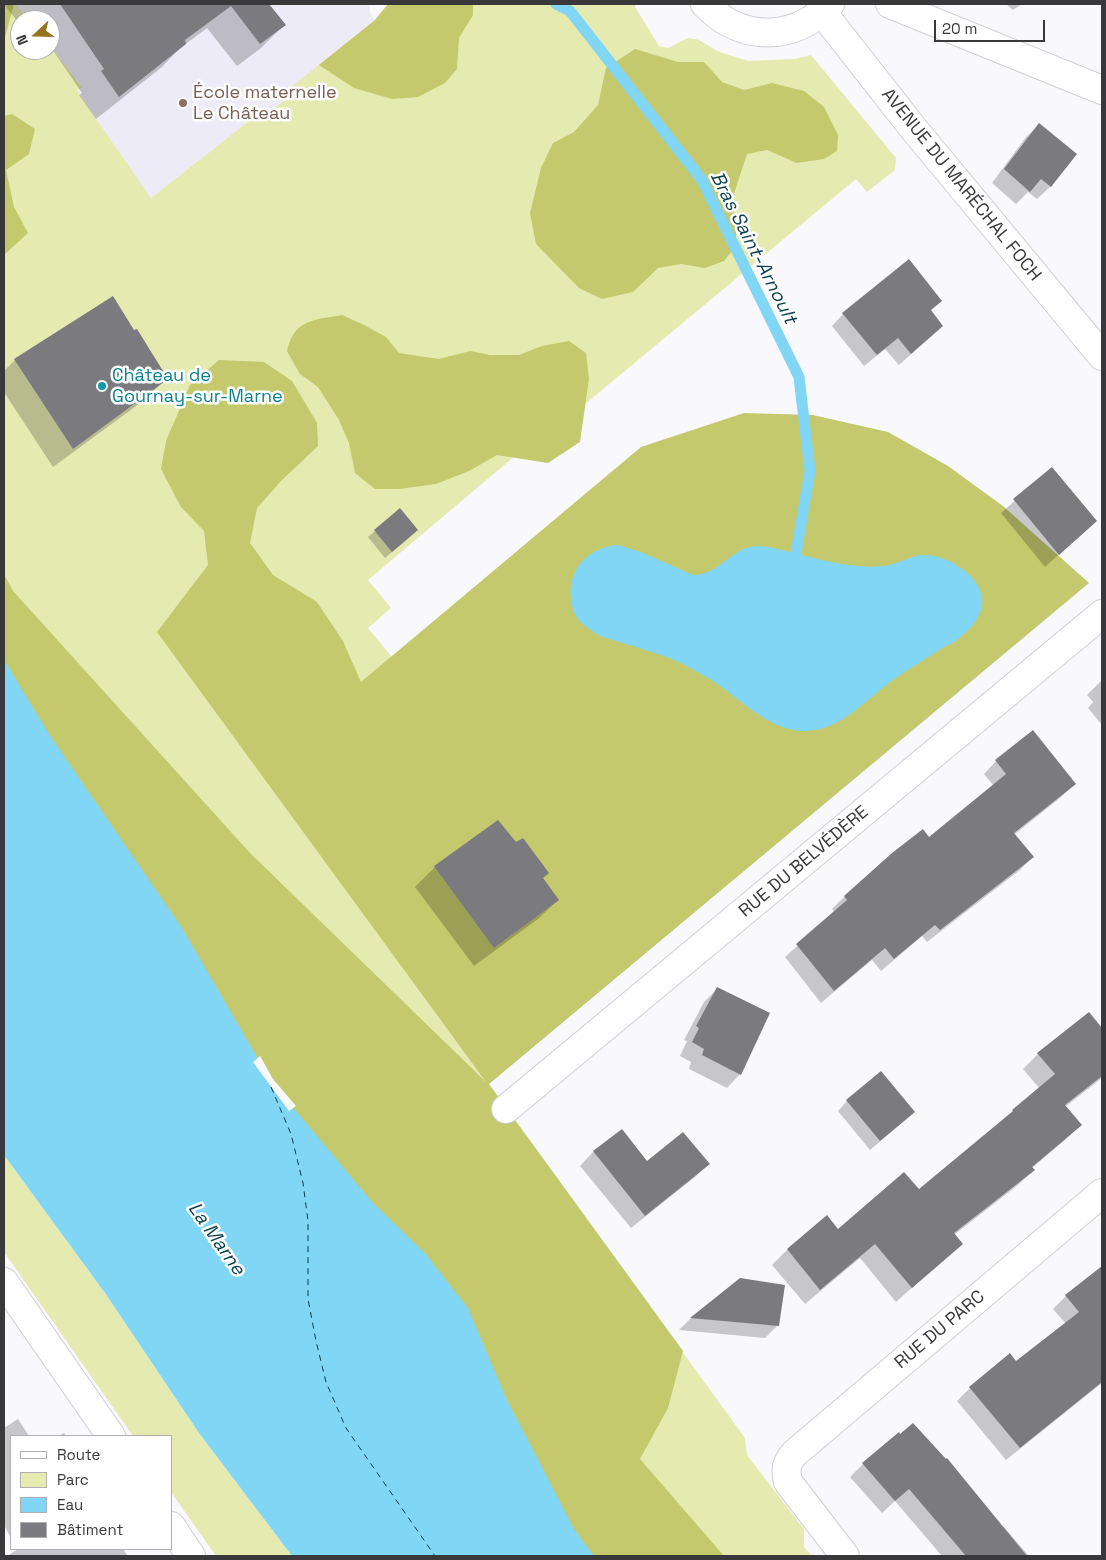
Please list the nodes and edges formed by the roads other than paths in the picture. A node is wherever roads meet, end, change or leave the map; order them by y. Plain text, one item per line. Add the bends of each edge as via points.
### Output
1 (705, 4) edge
2 (890, 4) edge
3 (826, 8) edge
4 (1102, 90) edge
5 (1102, 356) edge
6 (1102, 614) edge
7 (506, 1109) dead end
8 (1102, 1193) edge
9 (4, 1282) edge
10 (110, 1435) edge
11 (172, 1527) edge
12 (192, 1556) edge
13 (846, 1556) edge

1 - 3 street via 728,23 756,32 796,27
2 - 4 street
3 - 5 street, AVENUE DU MARÉCHAL FOCH via 913,128
6 - 7 street, RUE DU BELVÉDÈRE
8 - 13 street, RUE DU PARC via 788,1461 788,1482
9 - 10 street
11 - 12 street

